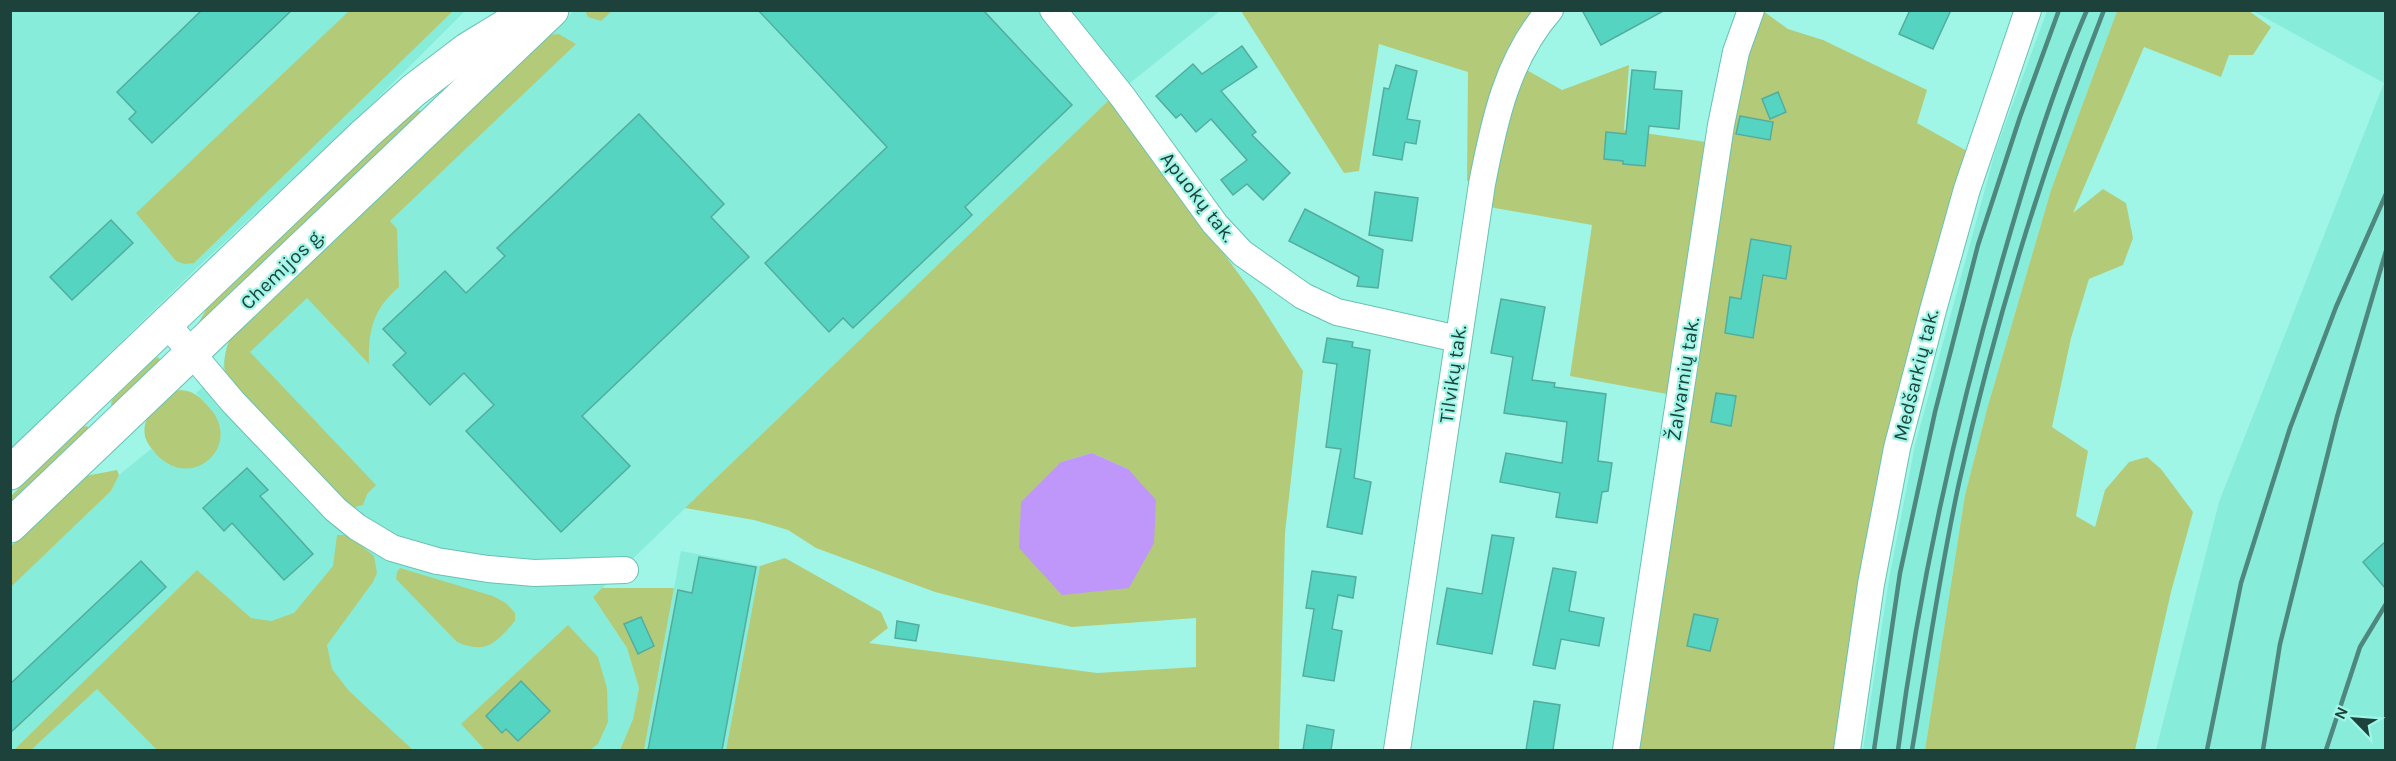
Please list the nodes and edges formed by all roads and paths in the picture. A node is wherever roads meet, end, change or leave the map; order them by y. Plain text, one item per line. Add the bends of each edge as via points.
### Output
1 (532, 10) edge
2 (552, 10) edge
3 (1053, 10) edge
4 (1550, 10) edge
5 (1751, 10) edge
6 (2028, 10) edge
7 (166, 324) junction
8 (1458, 339) junction
9 (193, 354) junction
10 (10, 473) edge
11 (10, 526) edge
12 (626, 570) dead end
13 (1397, 750) edge
14 (1626, 750) edge
15 (1847, 750) edge

1 - 7 main road, Chemijos g. via 468,49 414,90
2 - 9 main road, Chemijos g.
3 - 8 street, Apuokų tak. via 1122,96 1215,224 1242,253 1303,296 1336,312
4 - 8 street, Tilvikų tak. via 1515,63 1496,112
5 - 14 street, Žalvarnių tak. via 1736,52 1721,125
6 - 15 street, Medšarkių tak. via 1967,189 1897,448 1871,584
7 - 9 street
7 - 10 main road, Chemijos g.
8 - 13 street, Tilvikų tak.
9 - 11 main road, Chemijos g.
9 - 12 street via 336,510 392,548 437,561 488,569 534,573

